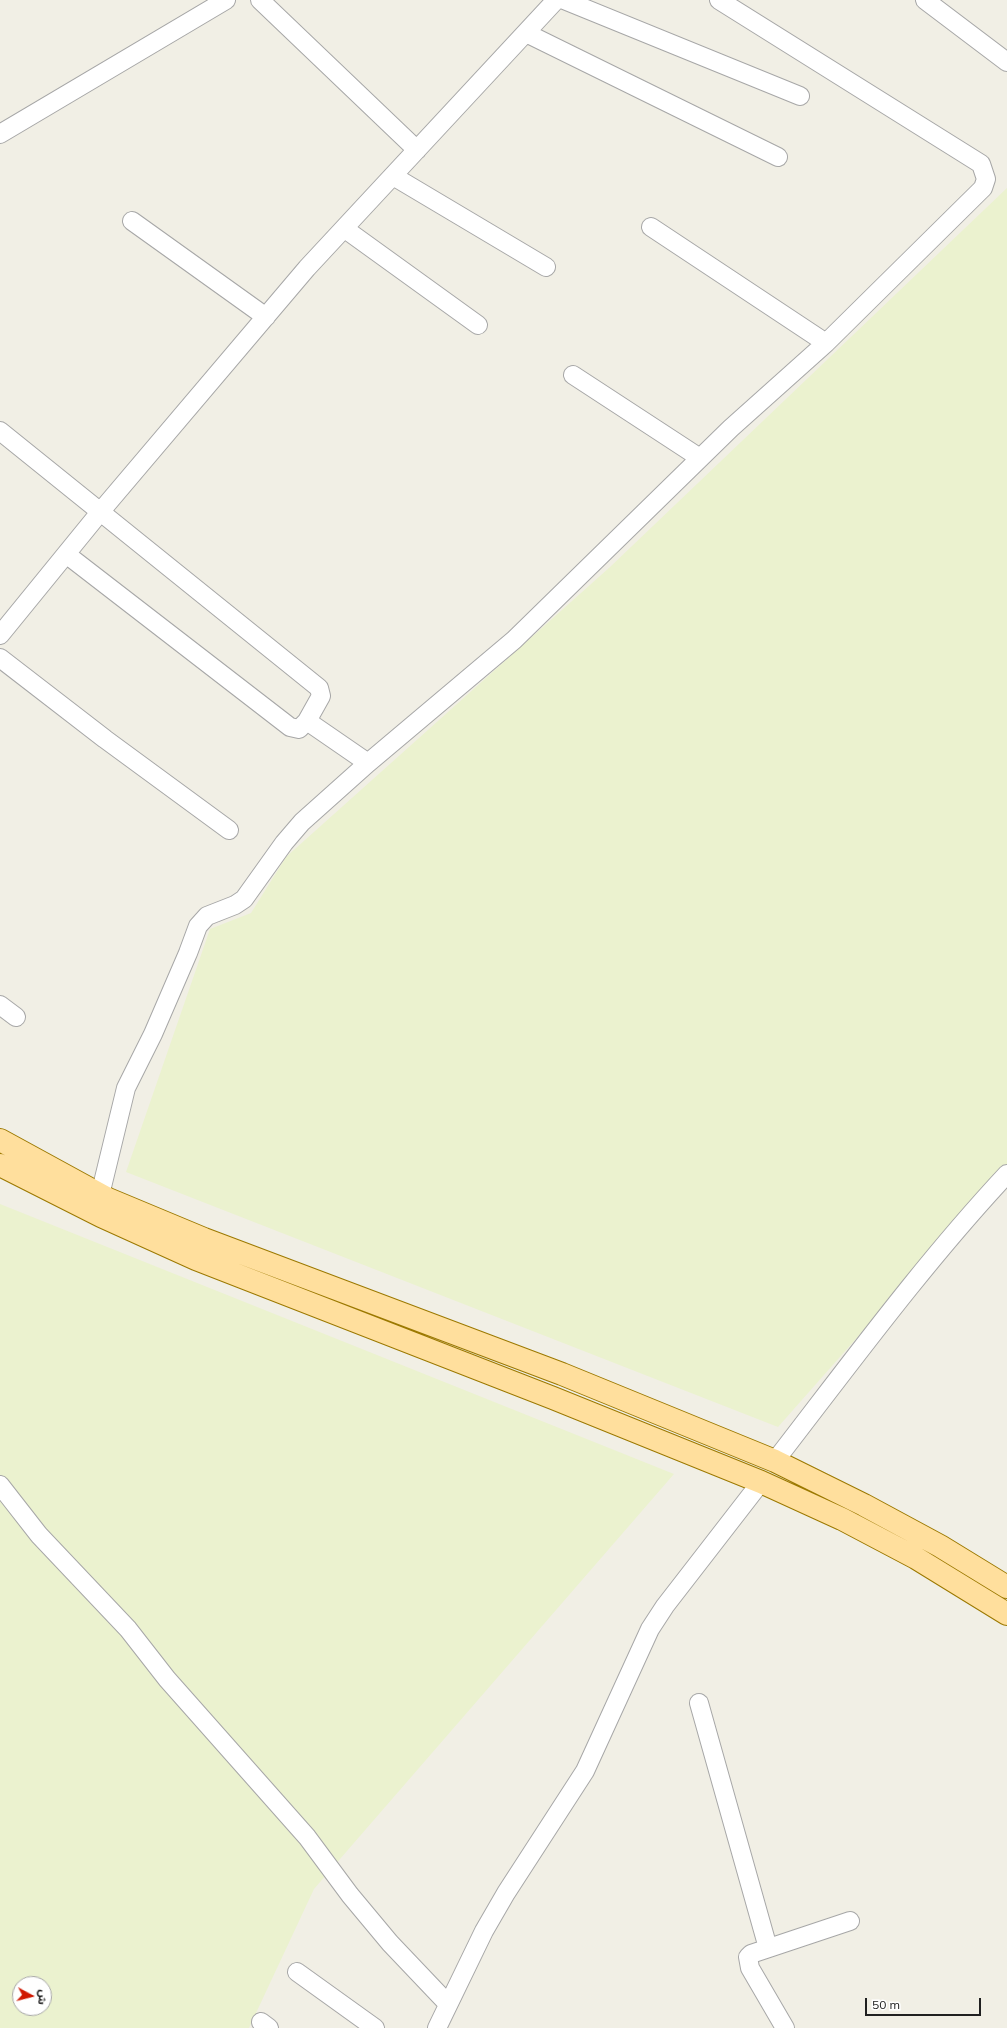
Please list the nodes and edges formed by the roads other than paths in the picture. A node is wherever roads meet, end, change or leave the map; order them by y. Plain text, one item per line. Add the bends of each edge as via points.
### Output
1 (226, 0) edge
2 (260, 0) edge
3 (564, 0) edge
4 (719, 0) edge
5 (925, 0) edge
6 (546, 4) edge
7 (526, 33) junction
8 (1007, 62) edge
9 (800, 96) dead end
10 (0, 134) edge
11 (417, 150) junction
12 (778, 157) dead end
13 (393, 176) junction
14 (132, 221) dead end
15 (651, 227) dead end
16 (345, 229) junction
17 (546, 267) dead end
18 (266, 317) junction
19 (478, 325) dead end
20 (826, 343) junction
21 (573, 375) dead end
22 (0, 431) edge
23 (700, 458) junction
24 (101, 511) junction
25 (66, 554) junction
26 (0, 635) edge
27 (0, 658) edge
28 (307, 721) junction
29 (368, 763) junction
30 (229, 830) dead end
31 (0, 1005) edge
32 (16, 1017) dead end
33 (0, 1140) edge
34 (0, 1165) edge
35 (1007, 1174) edge
36 (100, 1195) junction
37 (533, 1363) junction
38 (524, 1387) junction
39 (775, 1461) junction
40 (760, 1482) junction
41 (0, 1485) edge
42 (1007, 1587) edge
43 (1007, 1614) edge
44 (699, 1703) dead end
45 (850, 1921) dead end
46 (768, 1948) junction
47 (297, 1972) dead end
48 (448, 2004) junction
49 (375, 2028) edge
50 (437, 2028) edge
51 (785, 2028) edge

1 - 10 street
2 - 11 street
3 - 9 street
4 - 20 street via 981,164 984,170 986,179 975,198
5 - 8 street
6 - 7 street
7 - 11 street
7 - 12 street
11 - 13 street
13 - 16 street
13 - 17 street
14 - 18 street
15 - 20 street
16 - 18 street via 307,268
16 - 19 street
18 - 24 street
20 - 23 street
21 - 23 street
22 - 24 street
23 - 29 street via 514,640
24 - 25 street
24 - 28 street via 320,688 321,696
25 - 26 street
25 - 28 street via 290,727 299,729
27 - 30 street
28 - 29 street
29 - 36 street via 302,822 244,899 238,904 207,916 199,923 160,1019 126,1088
31 - 32 street
33 - 36 main road
34 - 38 main road via 101,1216 196,1259
35 - 39 street via 926,1267
36 - 37 main road via 204,1239
37 - 38 main road
37 - 39 main road
38 - 40 main road
39 - 42 main road via 940,1546
40 - 43 main road via 842,1519 916,1558
40 - 48 street via 650,1629 585,1771 506,1893
41 - 48 street via 39,1535 128,1629 167,1679 307,1837 390,1944
44 - 46 street
45 - 46 street
46 - 51 street via 751,1954 748,1963
47 - 49 street
48 - 50 street

